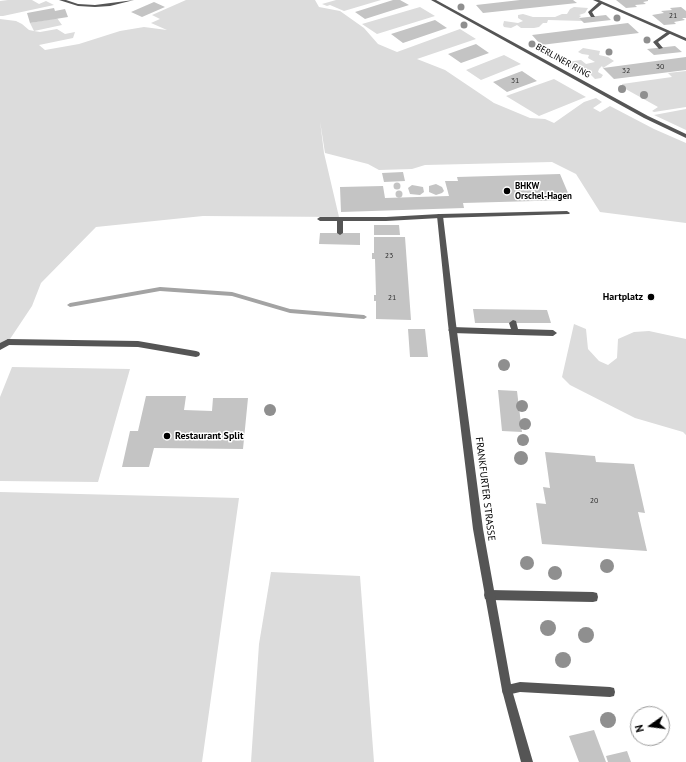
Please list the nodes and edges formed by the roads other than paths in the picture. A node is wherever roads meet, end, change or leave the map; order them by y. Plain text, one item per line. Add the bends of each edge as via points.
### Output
1 (61, 0) edge
2 (132, 0) edge
3 (432, 0) edge
4 (595, 0) edge
5 (601, 2) junction
6 (593, 16) dead end
7 (669, 33) junction
8 (686, 40) edge
9 (662, 48) dead end
10 (686, 136) edge
11 (567, 213) dead end
12 (440, 216) junction
13 (320, 219) dead end
14 (340, 219) junction
15 (340, 233) dead end
16 (513, 323) dead end
17 (452, 330) junction
18 (515, 332) junction
19 (553, 333) dead end
20 (0, 347) edge
21 (196, 354) dead end
22 (489, 594) junction
23 (593, 597) dead end
24 (507, 690) junction
25 (610, 692) dead end
26 (527, 762) edge

1 - 2 street via 78,5 96,6
3 - 10 street, BERLINER RING via 646,117
4 - 5 street
5 - 6 street via 590,12
5 - 7 street
7 - 8 street
7 - 9 street via 655,42
11 - 12 street
12 - 14 street
12 - 17 street, FRANKFURTER STRASSE
13 - 14 street
14 - 15 street
16 - 18 street
17 - 18 street
17 - 22 street, FRANKFURTER STRASSE
18 - 19 street
20 - 21 street via 8,342 138,344
22 - 23 street
22 - 24 street, FRANKFURTER STRASSE
24 - 25 street via 520,687
24 - 26 street, FRANKFURTER STRASSE

